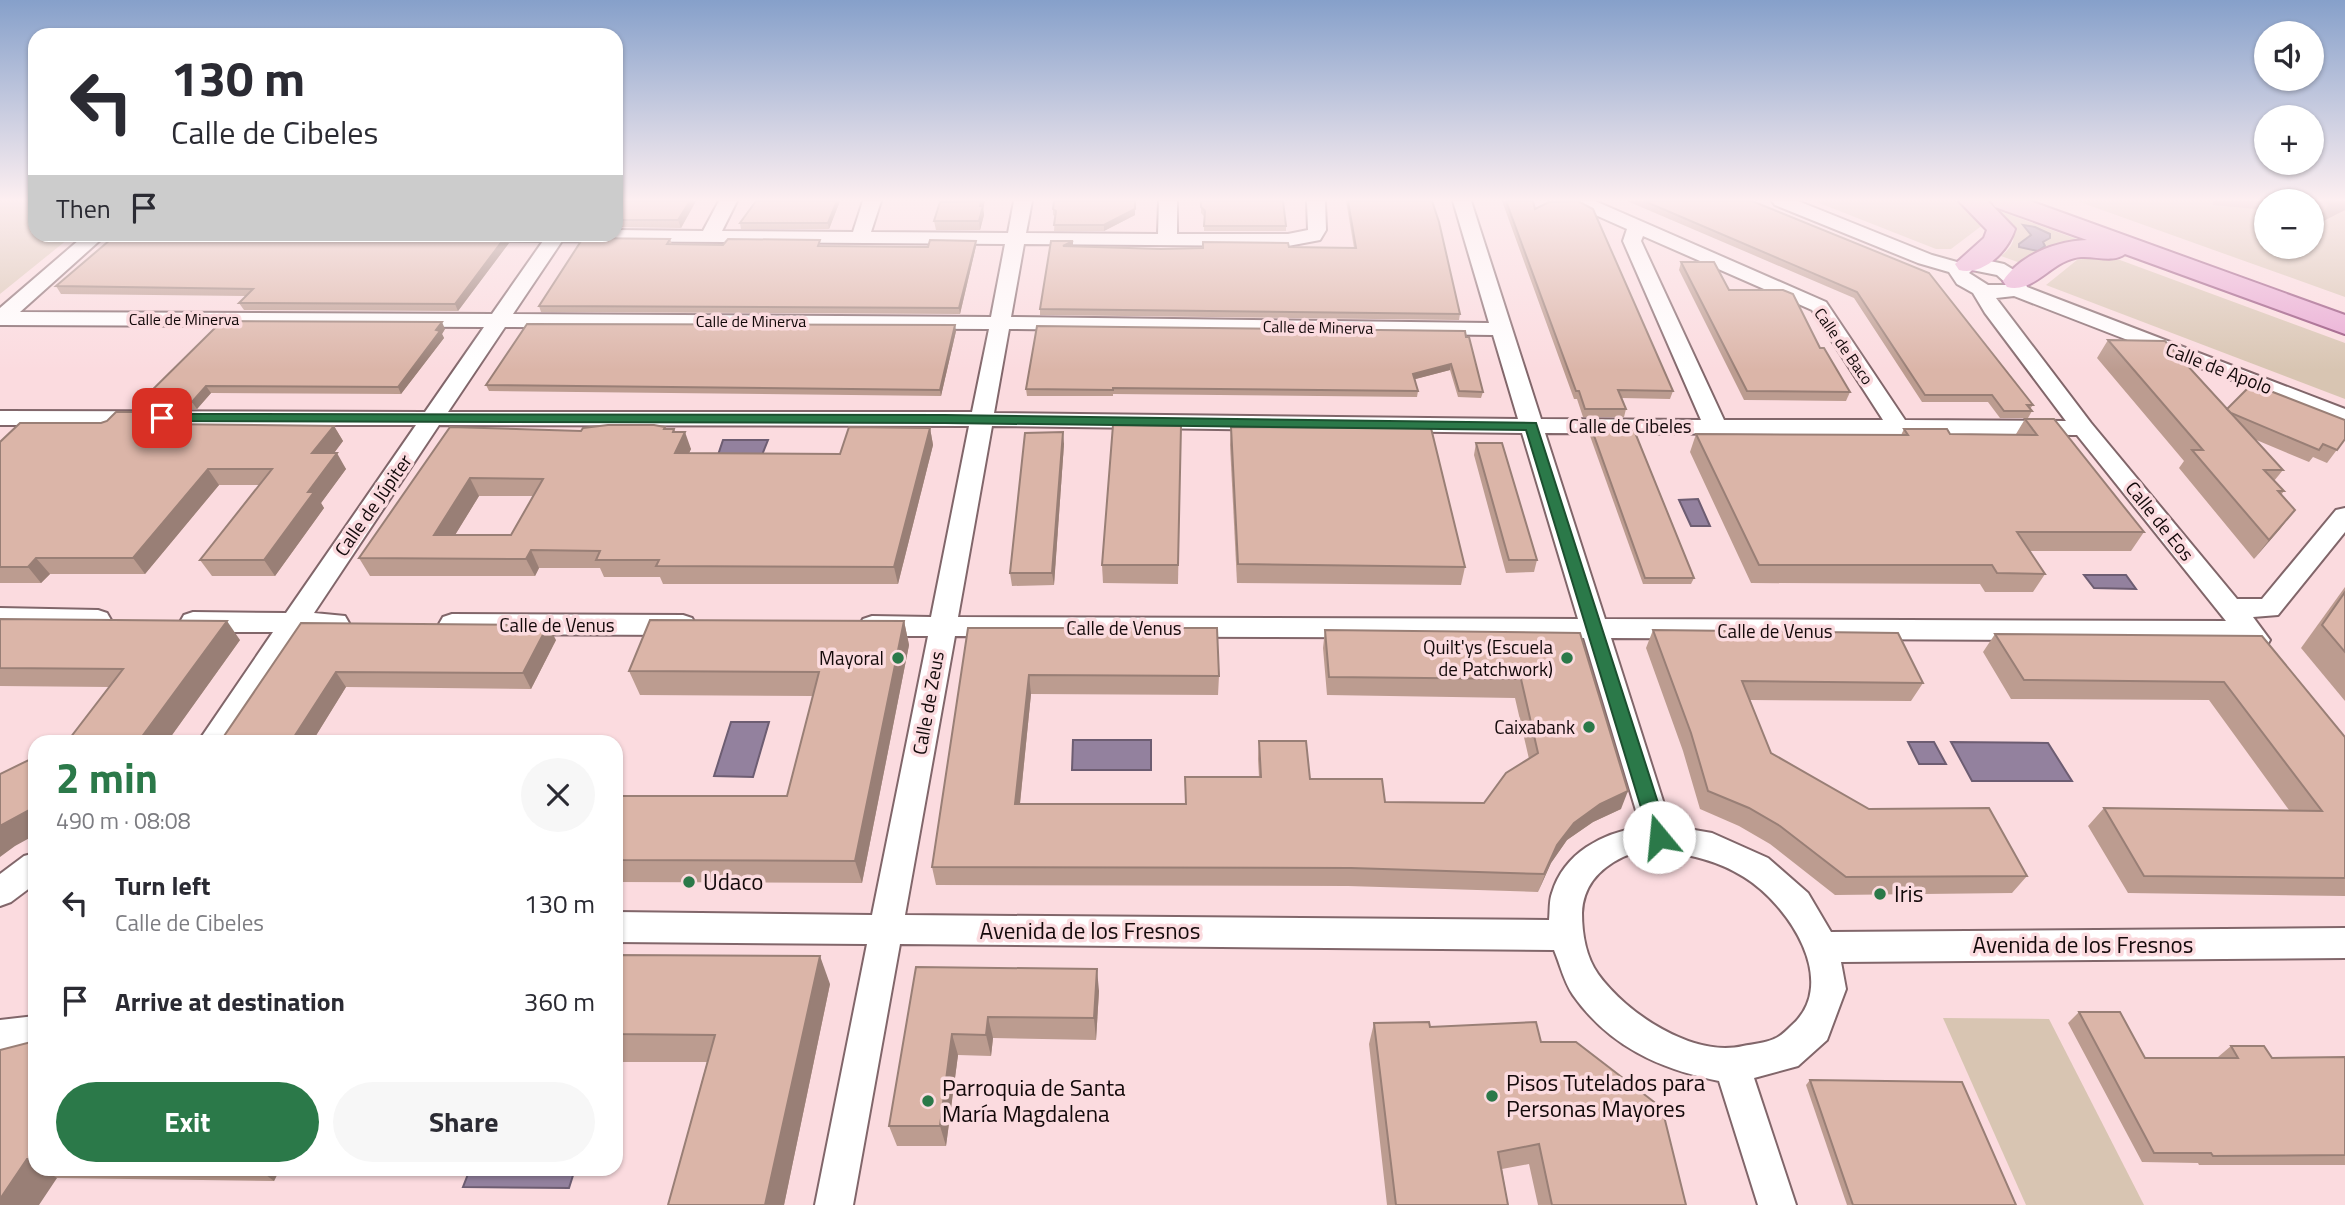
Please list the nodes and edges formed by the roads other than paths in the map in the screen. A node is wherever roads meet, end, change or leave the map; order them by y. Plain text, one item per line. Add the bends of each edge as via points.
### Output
1 (71, 257) edge
2 (542, 257) edge
3 (1013, 257) edge
4 (1480, 257) edge
5 (1639, 257) edge
6 (1708, 257) edge
7 (1937, 257) edge
8 (1981, 257) edge
9 (2051, 257) edge
10 (2138, 257) edge
11 (2157, 257) edge
12 (2198, 257) edge
13 (2234, 257) edge
14 (1964, 267) junction
15 (2222, 281) junction
16 (2016, 285) junction
17 (1981, 289) junction
18 (2345, 297) edge
19 (2345, 310) edge
20 (0, 318) edge
21 (499, 320) junction
22 (1000, 323) junction
23 (2345, 326) edge
24 (1502, 329) junction
25 (2345, 416) edge
26 (0, 418) edge
27 (433, 418) junction
28 (980, 420) junction
29 (1531, 426) junction
30 (1716, 427) junction
31 (1899, 428) junction
32 (2083, 428) junction
33 (2345, 516) edge
34 (2230, 608) junction
35 (0, 618) edge
36 (125, 620) edge
37 (167, 621) edge
38 (293, 623) junction
39 (362, 624) edge
40 (431, 624) edge
41 (707, 625) edge
42 (845, 626) edge
43 (942, 627) junction
44 (1594, 630) junction
45 (2249, 631) junction
46 (2270, 656) edge
47 (217, 735) edge
48 (1659, 837) junction
49 (28, 871) edge
50 (0, 892) edge
51 (623, 926) edge
52 (885, 929) junction
53 (1565, 934) junction
54 (2345, 943) edge
55 (1822, 947) junction
56 (1732, 1066) junction
57 (834, 1205) edge
58 (1777, 1205) edge

1 - 20 street
2 - 21 street, Calle de Júpiter
3 - 22 street, Calle de Zeus
4 - 24 street
5 - 30 street
6 - 31 street, Calle de Baco via 1819,306
7 - 14 street
8 - 14 main road
9 - 16 main road
10 - 15 main road
11 - 15 main road
12 - 19 main road
13 - 18 main road
14 - 16 street via 1996,267 2010,274
14 - 17 street via 1962,279
15 - 23 main road
16 - 17 street via 2002,292
16 - 25 street, Calle de Apolo
17 - 32 street, Calle de Eos
20 - 21 street, Calle de Minerva
21 - 22 street, Calle de Minerva
21 - 27 street, Calle de Júpiter
22 - 24 street, Calle de Minerva
22 - 28 street, Calle de Zeus
24 - 29 street
26 - 27 street, Calle de Cibeles
27 - 28 street, Calle de Cibeles
27 - 38 street, Calle de Júpiter
28 - 29 street, Calle de Cibeles
28 - 43 street, Calle de Zeus
29 - 30 street, Calle de Cibeles
29 - 44 street
30 - 31 street, Calle de Cibeles
31 - 32 street, Calle de Cibeles
32 - 34 street, Calle de Eos
33 - 34 street via 2269,608
34 - 45 street, Calle de Eos
35 - 36 street
37 - 38 street
38 - 39 street
38 - 47 street, Calle de Júpiter
40 - 41 street, Calle de Venus
42 - 43 street, Calle de Venus
43 - 44 street, Calle de Venus
43 - 52 street, Calle de Zeus
44 - 45 street, Calle de Venus
44 - 48 street
45 - 46 street, Calle de Eos
48 - 53 street via 1617,844 1584,866 1567,894
48 - 55 street via 1712,846 1757,868 1797,904
49 - 50 street
51 - 52 street, Avenida de los Fresnos
52 - 53 street, Avenida de los Fresnos
52 - 57 street, Calle de Zeus
53 - 56 street via 1584,983 1624,1026 1679,1056
54 - 55 street, Avenida de los Fresnos
55 - 56 street via 1829,989 1815,1028 1785,1054
56 - 58 street

